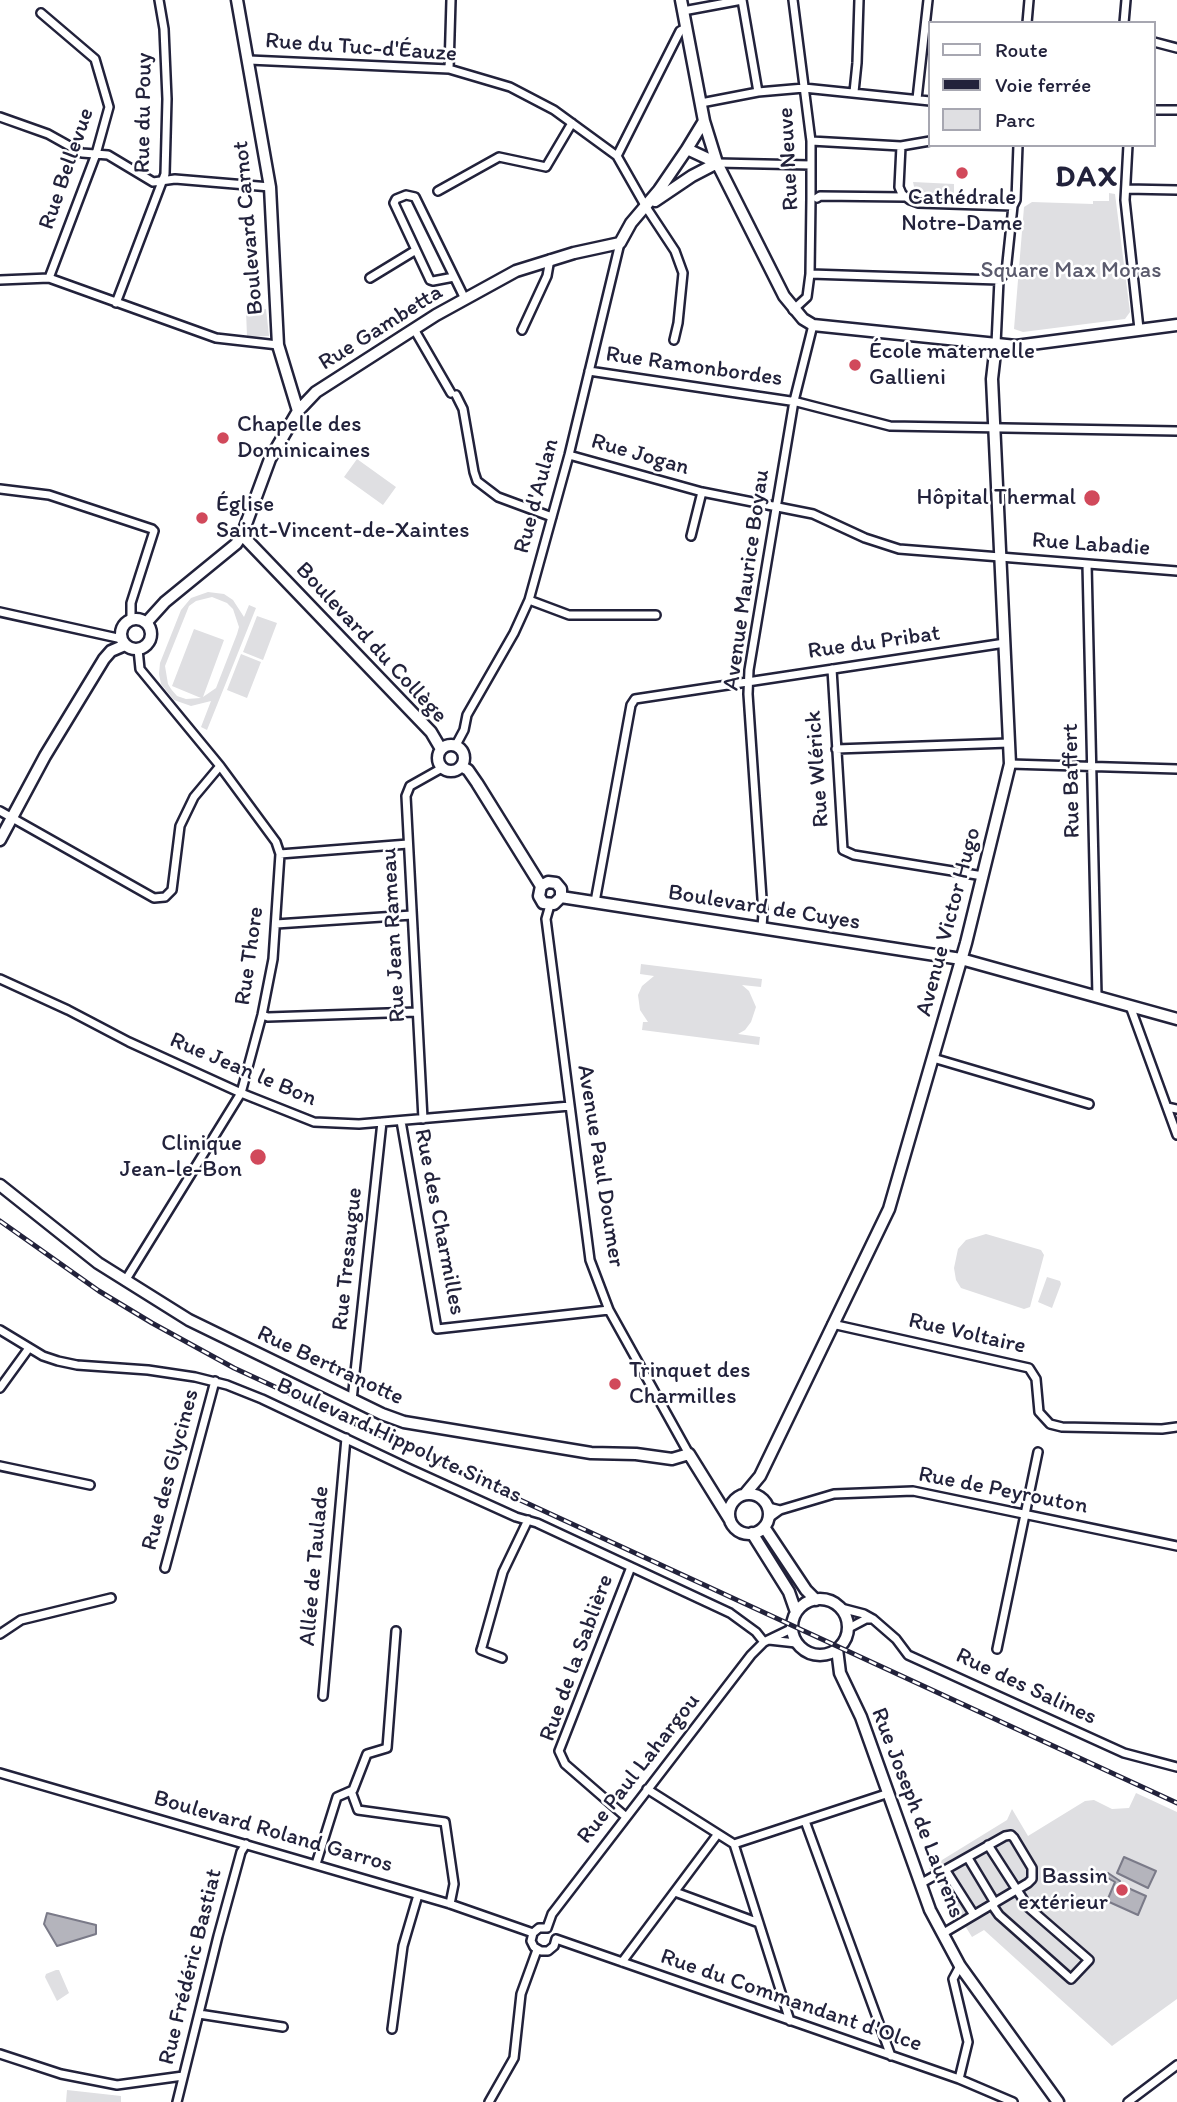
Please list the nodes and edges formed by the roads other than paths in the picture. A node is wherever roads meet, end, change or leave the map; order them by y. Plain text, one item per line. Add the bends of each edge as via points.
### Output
1 (159, 0) edge
2 (237, 0) edge
3 (451, 0) edge
4 (742, 0) edge
5 (793, 0) edge
6 (859, 0) edge
7 (928, 0) edge
8 (1029, 0) edge
9 (1126, 0) edge
10 (682, 6) edge
11 (41, 13) dead end
12 (1027, 21) edge
13 (1124, 21) edge
14 (686, 28) junction
15 (1156, 43) edge
16 (1177, 48) edge
17 (249, 60) junction
18 (449, 69) junction
19 (804, 88) junction
20 (758, 92) junction
21 (854, 92) junction
22 (917, 99) junction
23 (928, 101) edge
24 (701, 103) junction
25 (1156, 110) edge
26 (1177, 110) edge
27 (0, 117) edge
28 (704, 121) junction
29 (572, 123) junction
30 (811, 141) junction
31 (928, 141) edge
32 (901, 146) junction
33 (1018, 147) edge
34 (1128, 147) edge
35 (687, 149) junction
36 (96, 154) junction
37 (617, 156) junction
38 (717, 163) junction
39 (811, 165) junction
40 (163, 181) junction
41 (270, 187) junction
42 (1126, 189) junction
43 (1177, 190) edge
44 (438, 191) dead end
45 (817, 198) dead end
46 (910, 200) junction
47 (1013, 206) junction
48 (646, 207) junction
49 (620, 243) junction
50 (416, 250) junction
51 (550, 259) junction
52 (810, 274) junction
53 (454, 277) junction
54 (49, 278) junction
55 (370, 278) dead end
56 (0, 280) edge
57 (999, 280) junction
58 (465, 299) junction
59 (116, 303) junction
60 (793, 310) junction
61 (1177, 325) edge
62 (813, 326) junction
63 (414, 329) junction
64 (1139, 329) junction
65 (522, 330) dead end
66 (674, 340) dead end
67 (996, 344) junction
68 (278, 345) junction
69 (589, 371) junction
70 (794, 401) junction
71 (298, 411) junction
72 (994, 429) junction
73 (1177, 431) edge
74 (569, 455) junction
75 (0, 488) edge
76 (702, 492) junction
77 (776, 507) junction
78 (552, 517) junction
79 (242, 536) junction
80 (691, 536) dead end
81 (1002, 559) junction
82 (1087, 564) junction
83 (1177, 571) edge
84 (529, 600) junction
85 (0, 612) edge
86 (656, 615) dead end
87 (131, 620) junction
88 (146, 623) junction
89 (124, 642) junction
90 (1005, 643) junction
91 (138, 649) junction
92 (832, 669) junction
93 (748, 681) junction
94 (1009, 743) junction
95 (456, 745) junction
96 (441, 748) junction
97 (836, 749) junction
98 (1010, 764) junction
99 (1091, 765) junction
100 (220, 766) junction
101 (461, 766) junction
102 (442, 768) junction
103 (1177, 769) edge
104 (0, 811) edge
105 (12, 818) junction
106 (0, 840) edge
107 (408, 844) junction
108 (280, 854) junction
109 (983, 876) junction
110 (541, 886) junction
111 (561, 897) junction
112 (595, 902) junction
113 (550, 905) junction
114 (411, 915) junction
115 (275, 923) junction
116 (762, 927) junction
117 (961, 959) junction
118 (0, 979) edge
119 (1097, 996) junction
120 (1130, 1006) junction
121 (417, 1012) junction
122 (262, 1015) junction
123 (1177, 1019) edge
124 (933, 1058) junction
125 (241, 1093) junction
126 (1089, 1104) dead end
127 (570, 1106) junction
128 (1167, 1107) junction
129 (1177, 1110) edge
130 (423, 1119) junction
131 (401, 1121) junction
132 (382, 1122) junction
133 (1177, 1135) edge
134 (0, 1185) edge
135 (125, 1281) junction
136 (609, 1310) junction
137 (832, 1324) junction
138 (0, 1330) edge
139 (29, 1348) junction
140 (215, 1381) junction
141 (0, 1388) edge
142 (352, 1400) junction
143 (1177, 1427) edge
144 (346, 1438) junction
145 (1038, 1452) dead end
146 (689, 1454) junction
147 (0, 1466) edge
148 (760, 1476) junction
149 (90, 1485) dead end
150 (712, 1488) junction
151 (745, 1494) junction
152 (734, 1499) junction
153 (766, 1513) junction
154 (1025, 1513) junction
155 (528, 1520) junction
156 (730, 1520) junction
157 (752, 1533) junction
158 (1177, 1546) edge
159 (631, 1567) junction
160 (165, 1568) dead end
161 (111, 1598) dead end
162 (816, 1600) junction
163 (841, 1608) junction
164 (796, 1612) junction
165 (873, 1619) junction
166 (849, 1628) junction
167 (792, 1629) junction
168 (397, 1631) dead end
169 (0, 1634) edge
170 (766, 1641) junction
171 (796, 1643) junction
172 (837, 1649) junction
173 (997, 1649) dead end
174 (820, 1654) junction
175 (502, 1658) dead end
176 (840, 1673) junction
177 (323, 1696) dead end
178 (1177, 1767) edge
179 (0, 1773) edge
180 (647, 1789) junction
181 (351, 1791) junction
182 (889, 1793) junction
183 (626, 1817) junction
184 (805, 1821) junction
185 (717, 1835) junction
186 (246, 1844) junction
187 (734, 1844) junction
188 (988, 1845) junction
189 (968, 1858) junction
190 (316, 1864) junction
191 (946, 1871) junction
192 (920, 1884) junction
193 (1016, 1890) junction
194 (675, 1892) junction
195 (418, 1895) junction
196 (450, 1904) junction
197 (994, 1904) junction
198 (974, 1915) junction
199 (759, 1923) junction
200 (547, 1928) junction
201 (533, 1933) junction
202 (942, 1934) junction
203 (556, 1939) junction
204 (537, 1950) junction
205 (622, 1962) junction
206 (960, 1966) junction
207 (199, 2014) junction
208 (790, 2021) junction
209 (283, 2028) dead end
210 (392, 2029) dead end
211 (0, 2054) edge
212 (891, 2056) junction
213 (1177, 2065) edge
214 (183, 2076) junction
215 (959, 2080) junction
216 (177, 2102) edge
217 (489, 2102) edge
218 (1013, 2102) edge
219 (1058, 2102) edge
220 (1128, 2102) edge

1 - 40 street, Rue du Pouy via 167,99
2 - 17 main road, Boulevard Carnot
3 - 18 street
4 - 10 street
4 - 20 street
5 - 19 street, Rue Neuve
6 - 21 street
7 - 22 street
8 - 12 street
9 - 13 street
10 - 14 main road
11 - 36 street, Rue Bellevue via 90,52 99,67 109,107
14 - 24 main road
14 - 37 street via 680,31
15 - 16 street
17 - 18 street, Rue du Tuc-d'Éauze
17 - 41 main road, Boulevard Carnot
18 - 29 street, Rue du Tuc-d'Éauze via 510,87
19 - 20 street
19 - 21 street
19 - 30 street, Rue Neuve
20 - 24 street
21 - 22 street
22 - 23 street
24 - 28 main road
25 - 26 street
27 - 36 street via 48,134 82,153
28 - 35 main road
28 - 38 main road
29 - 37 street, Rue du Tuc-d'Éauze
29 - 44 street via 546,167 499,157
30 - 32 street
30 - 39 street, Rue Neuve
31 - 32 street
32 - 46 street via 899,191
33 - 47 street
34 - 42 street
35 - 38 main road
35 - 48 main road
36 - 40 street via 115,158 153,182
36 - 54 street, Rue Bellevue
37 - 48 street
38 - 39 street
38 - 48 main road
38 - 60 main road
39 - 52 street, Rue Neuve
40 - 41 street
40 - 59 street, Rue du Pouy
41 - 68 main road, Boulevard Carnot
42 - 43 street
42 - 64 street
45 - 46 street
46 - 47 street
47 - 57 street via 1006,272
48 - 49 main road
48 - 66 street via 676,251 683,273
49 - 51 main road, Rue Gambetta
49 - 69 street, Rue d'Aulan
50 - 53 street via 430,280
50 - 53 street via 394,203 406,195 415,197
50 - 55 street
51 - 58 main road, Rue Gambetta via 516,271
51 - 65 street
52 - 57 street
52 - 60 street, Rue Neuve via 807,297
53 - 58 street
54 - 56 street
54 - 59 street
57 - 67 street
58 - 63 main road, Rue Gambetta
59 - 68 street via 216,338
60 - 62 main road
61 - 64 main road
62 - 67 main road
62 - 70 street, Avenue Maurice Boyau
63 - 71 main road, Rue Gambetta via 316,392
63 - 78 street via 463,409 477,481 498,498
64 - 67 main road via 1016,346
67 - 72 main road, Avenue Victor Hugo
68 - 71 main road, Boulevard Carnot
69 - 70 street, Rue Ramonbordes
69 - 74 street, Rue d'Aulan
70 - 72 street, Rue Ramonbordes via 884,426
70 - 77 street, Avenue Maurice Boyau
71 - 79 main road, Rue Gambetta via 270,459
72 - 73 street, Rue Ramonbordes
72 - 81 main road, Avenue Victor Hugo
74 - 76 street, Rue Jogan
74 - 78 street, Rue d'Aulan
75 - 87 street via 48,495 154,531 131,603
76 - 77 street, Rue Jogan
76 - 80 street, Rue Jogan
77 - 81 street, Rue Jogan via 813,514 899,549
77 - 93 street, Avenue Maurice Boyau
78 - 84 street, Rue d'Aulan
79 - 88 main road
79 - 96 main road, Boulevard du Collège via 431,732
81 - 82 street, Rue Labadie
81 - 90 main road, Avenue Victor Hugo
82 - 83 street, Rue Labadie
82 - 99 street, Rue Baffert
84 - 86 street via 569,615
84 - 95 street, Rue d'Aulan via 467,715
85 - 89 street
87 - 88 main road
87 - 89 main road via 122,630
88 - 91 main road via 150,642
89 - 91 main road
89 - 105 main road via 104,659
90 - 92 street, Rue du Pribat
90 - 94 main road, Avenue Victor Hugo
91 - 100 street via 139,669
92 - 93 street, Rue du Pribat
92 - 97 street, Rue Wlérick
93 - 112 street, Rue du Pribat via 632,702
93 - 116 street, Avenue Maurice Boyau
94 - 97 street
94 - 98 main road, Avenue Victor Hugo
95 - 96 main road
95 - 101 main road via 464,754
96 - 102 main road via 438,760
97 - 109 street, Rue Wlérick via 842,845 847,853
98 - 99 street
98 - 109 main road, Avenue Victor Hugo
99 - 103 street
99 - 119 street, Rue Baffert
100 - 105 street via 194,797 180,826 172,890 165,897 154,898
100 - 108 street
101 - 102 main road via 454,771
101 - 110 main road via 477,783
102 - 107 street, Rue Jean Rameau via 410,786 406,796
104 - 105 street
105 - 106 main road
107 - 108 street
107 - 114 street, Rue Jean Rameau
108 - 115 street, Rue Thore
109 - 117 main road, Avenue Victor Hugo
110 - 111 main road via 556,883
110 - 113 main road via 540,900
111 - 112 main road, Boulevard de Cuyes
111 - 113 main road
112 - 116 main road, Boulevard de Cuyes
113 - 127 street, Avenue Paul Doumer via 546,919
114 - 115 street
114 - 121 street, Rue Jean Rameau
115 - 122 street, Rue Thore
116 - 117 main road, Boulevard de Cuyes
117 - 119 main road, Boulevard de Cuyes
117 - 124 main road, Avenue Victor Hugo
118 - 125 street, Rue Jean le Bon
119 - 120 main road, Boulevard de Cuyes
120 - 123 main road, Boulevard de Cuyes
120 - 128 street
121 - 122 street
121 - 130 street, Rue Jean Rameau
122 - 125 street, Rue Thore
124 - 126 street
124 - 137 main road, Avenue Victor Hugo via 889,1209
125 - 132 street, Rue Jean le Bon via 314,1122
125 - 135 street, Rue Thore
127 - 130 street, Rue Jean le Bon
127 - 136 street, Avenue Paul Doumer via 590,1259
128 - 129 street
128 - 133 street
130 - 131 street, Rue Jean le Bon
131 - 132 street, Rue Jean le Bon
131 - 136 street, Rue des Charmilles via 438,1329
132 - 142 street, Rue Tresaugue
134 - 135 main road, Rue Bertranotte
135 - 142 main road, Rue Bertranotte via 189,1320
136 - 146 street, Avenue Paul Doumer
137 - 143 street, Rue Voltaire via 1029,1368 1036,1379 1039,1412 1050,1424
137 - 148 main road, Avenue Victor Hugo
138 - 139 street, Boulevard Hippolyte Sintas
139 - 140 street, Boulevard Hippolyte Sintas via 77,1366 148,1370
139 - 141 street
140 - 144 street, Boulevard Hippolyte Sintas
140 - 160 street, Rue des Glycines
142 - 146 main road, Rue Bertranotte via 404,1422 547,1446 672,1459
144 - 155 street, Boulevard Hippolyte Sintas
144 - 177 street, Allée de Taulade
145 - 154 street
146 - 150 main road, Avenue Paul Doumer
147 - 149 street
148 - 151 main road, Avenue Victor Hugo
148 - 153 main road
150 - 152 main road, Avenue Paul Doumer
150 - 156 main road, Avenue Paul Doumer
151 - 152 main road
151 - 153 main road via 753,1494
152 - 156 main road
153 - 154 street, Rue de Peyrouton via 834,1494 913,1491
153 - 157 main road
153 - 162 main road via 806,1590
154 - 158 street, Rue de Peyrouton
154 - 173 street
155 - 159 street, Boulevard Hippolyte Sintas
155 - 175 street via 503,1572 481,1650
156 - 157 main road via 739,1531
157 - 164 main road via 789,1592
159 - 170 street, Boulevard Hippolyte Sintas via 730,1613
159 - 183 street, Rue de la Sablière via 559,1751 565,1764
161 - 169 street via 20,1620
162 - 163 main road
162 - 164 main road
163 - 165 street, Rue des Salines
163 - 166 main road
164 - 167 main road
165 - 166 street
165 - 178 street, Rue des Salines via 908,1655 1124,1753
166 - 172 main road
167 - 170 street, Rue Paul Lahargou
167 - 171 main road
168 - 181 street via 387,1748 367,1754
170 - 171 street
170 - 180 street, Rue Paul Lahargou
171 - 174 main road
172 - 174 main road
172 - 176 main road, Rue Joseph de Laurens
174 - 176 main road, Rue Joseph de Laurens
176 - 182 main road, Rue Joseph de Laurens
179 - 186 street, Boulevard Roland Garros
180 - 183 street, Rue Paul Lahargou
180 - 185 street
181 - 190 street via 337,1797
181 - 196 street via 358,1810 445,1822 454,1884
182 - 184 street
182 - 192 main road, Rue Joseph de Laurens
183 - 200 street, Rue Paul Lahargou via 552,1914
184 - 187 street
184 - 212 street
185 - 187 street
185 - 194 street
186 - 190 street, Boulevard Roland Garros
186 - 207 street, Rue Frédéric Bastiat
187 - 199 street
188 - 189 street
188 - 193 street
188 - 193 street via 1005,1836 1014,1838 1033,1873 1028,1883
189 - 191 street
189 - 197 street
190 - 195 street, Boulevard Roland Garros
191 - 192 street
191 - 198 street
192 - 202 main road, Rue Joseph de Laurens
193 - 197 street
193 - 197 street via 1028,1908 1089,1960 1072,1979 999,1915
194 - 199 street
194 - 205 street
195 - 196 street, Boulevard Roland Garros
195 - 210 street via 403,1946
196 - 201 street, Boulevard Roland Garros
197 - 198 street
198 - 202 street
199 - 208 street
200 - 201 street
200 - 203 street
201 - 204 street
202 - 206 main road, Rue Joseph de Laurens
203 - 204 street via 551,1949
203 - 205 street, Rue du Commandant d'Olce
204 - 217 street via 521,1994 514,2057
205 - 208 street, Rue du Commandant d'Olce
206 - 215 street via 953,1979 968,2036
206 - 219 main road, Rue Joseph de Laurens
207 - 209 street
207 - 214 street, Rue Frédéric Bastiat
208 - 212 street, Rue du Commandant d'Olce
211 - 214 street via 61,2074 117,2085
212 - 215 street, Rue du Commandant d'Olce
213 - 220 street
214 - 216 street, Rue Frédéric Bastiat
215 - 218 street, Rue du Commandant d'Olce

